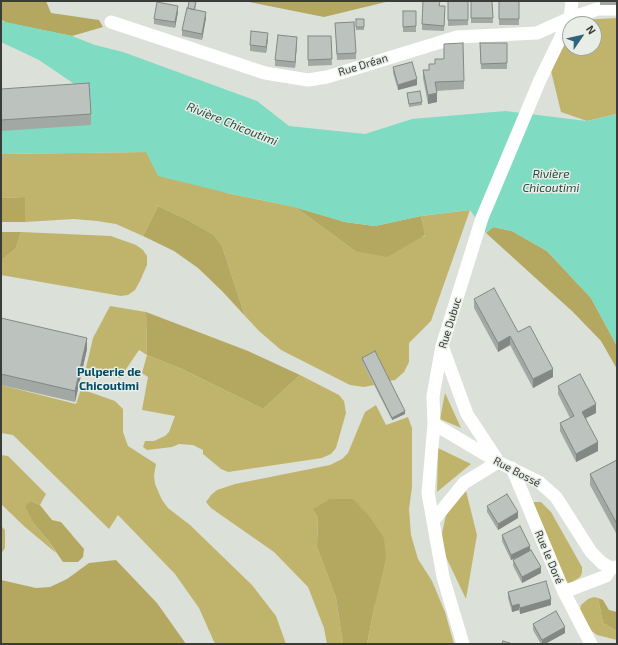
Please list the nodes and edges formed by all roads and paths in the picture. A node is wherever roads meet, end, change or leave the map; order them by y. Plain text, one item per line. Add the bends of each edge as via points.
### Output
1 (572, 1) edge
2 (617, 9) edge
3 (570, 16) edge
4 (576, 16) edge
5 (111, 22) dead end
6 (562, 22) edge
7 (562, 35) edge
8 (442, 346) junction
9 (434, 424) junction
10 (498, 462) junction
11 (512, 468) junction
12 (433, 520) junction
13 (614, 568) edge
14 (564, 592) junction
15 (463, 644) edge
16 (591, 644) edge

1 - 3 street, Rue Dubuc
2 - 4 street, Rue Dréan via 598,9
5 - 6 street, Rue Dréan via 265,73 308,80 327,77 457,37 537,33
7 - 8 street, Rue Dubuc via 482,218
8 - 9 street, Rue Dubuc via 433,396
8 - 10 street via 467,414
9 - 10 street, Rue Bossé
9 - 12 street, Rue Dubuc via 428,493
10 - 11 street, Rue Bossé
10 - 12 street via 464,483
11 - 13 street, Rue Bossé via 540,482 556,496 591,552 602,563
11 - 14 street, Rue le Doré
12 - 15 street, Rue Dubuc via 444,577
13 - 14 street via 606,576
14 - 16 street, Rue le Doré

